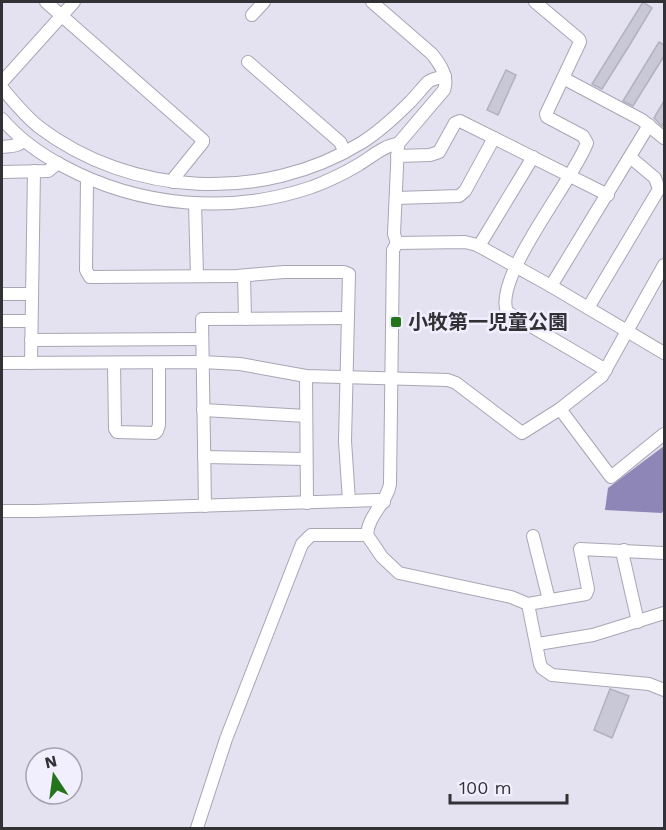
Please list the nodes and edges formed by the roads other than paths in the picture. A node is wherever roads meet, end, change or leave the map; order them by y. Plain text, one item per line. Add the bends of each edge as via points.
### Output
1 (46, 2) edge
2 (74, 2) edge
3 (264, 2) edge
4 (372, 2) edge
5 (535, 2) edge
6 (252, 15) dead end
7 (62, 16) junction
8 (249, 62) dead end
9 (446, 76) junction
10 (563, 78) junction
11 (2, 82) edge
12 (2, 88) edge
13 (2, 119) edge
14 (648, 125) junction
15 (494, 138) junction
16 (664, 138) edge
17 (23, 141) junction
18 (2, 147) edge
19 (397, 150) junction
20 (345, 152) junction
21 (533, 157) junction
22 (630, 157) junction
23 (58, 163) junction
24 (34, 171) junction
25 (2, 172) edge
26 (570, 175) junction
27 (87, 179) junction
28 (173, 182) junction
29 (608, 195) junction
30 (397, 198) junction
31 (195, 203) junction
32 (397, 243) junction
33 (480, 246) junction
34 (664, 265) edge
35 (515, 266) junction
36 (197, 276) junction
37 (244, 276) junction
38 (551, 286) junction
39 (2, 294) edge
40 (31, 294) junction
41 (588, 308) junction
42 (347, 318) junction
43 (245, 319) junction
44 (2, 321) edge
45 (32, 321) junction
46 (626, 331) junction
47 (202, 339) junction
48 (31, 340) junction
49 (664, 352) edge
50 (202, 362) junction
51 (2, 363) edge
52 (31, 363) junction
53 (114, 363) junction
54 (159, 363) junction
55 (606, 370) junction
56 (306, 376) junction
57 (347, 377) junction
58 (392, 377) junction
59 (560, 409) junction
60 (203, 410) junction
61 (306, 416) junction
62 (664, 434) edge
63 (204, 457) junction
64 (306, 459) junction
65 (349, 501) junction
66 (384, 502) junction
67 (307, 503) junction
68 (205, 506) junction
69 (2, 511) edge
70 (367, 535) junction
71 (533, 536) dead end
72 (624, 550) junction
73 (664, 553) edge
74 (549, 600) junction
75 (528, 604) junction
76 (664, 613) edge
77 (638, 622) junction
78 (538, 644) junction
79 (664, 690) edge
80 (196, 828) edge

1 - 7 street
2 - 7 street
3 - 6 street
4 - 9 street via 432,54
5 - 10 street via 579,39
7 - 11 street
7 - 28 street via 203,140
8 - 20 street via 340,142
9 - 19 street via 444,90
9 - 20 street via 428,82 385,125
10 - 14 street
10 - 26 street via 546,114 583,136 587,143
12 - 28 street via 39,126 78,150 119,169
13 - 17 street
14 - 16 street
14 - 22 street
15 - 19 street via 458,121 439,152 430,155
15 - 21 street
15 - 30 street via 459,196
17 - 18 street
17 - 23 street
19 - 30 street
19 - 31 street via 387,147 330,180 293,193 256,200
20 - 28 street via 309,168 267,179 217,184
21 - 26 street
21 - 33 street
22 - 29 street
22 - 41 street via 655,178 659,189
23 - 24 street via 48,171
23 - 27 street
24 - 25 street
24 - 40 street
26 - 29 street
26 - 35 street
27 - 31 street via 138,196
27 - 36 street via 88,275
29 - 38 street
30 - 32 street
31 - 36 street
32 - 33 street via 465,242
32 - 58 street via 393,250
33 - 35 street
34 - 46 street
35 - 38 street
35 - 55 street via 504,304 507,312
36 - 37 street
37 - 42 street via 344,272 350,277
37 - 43 street
38 - 41 street
39 - 40 street
40 - 45 street
41 - 46 street
42 - 43 street
42 - 57 street
43 - 47 street via 202,320
44 - 45 street
45 - 48 street
46 - 49 street
46 - 55 street
47 - 48 street
47 - 50 street
48 - 52 street
50 - 54 street
50 - 56 street via 240,364
50 - 60 street
51 - 52 street
52 - 53 street
53 - 54 street
53 - 54 street via 117,432 155,432 159,426
55 - 59 street via 599,380
56 - 57 street
56 - 61 street
57 - 58 street
57 - 65 street via 345,441
58 - 59 street via 456,383 522,433
58 - 66 street via 390,484
59 - 62 street via 610,477
60 - 61 street
60 - 63 street
61 - 64 street
63 - 64 street
63 - 68 street
64 - 67 street
65 - 66 street
65 - 67 street
66 - 70 street
67 - 68 street
68 - 69 street
70 - 75 street via 399,573
70 - 80 street via 316,534 305,540 226,739
71 - 74 street
72 - 73 street
72 - 74 street via 580,549 586,594
72 - 77 street
74 - 75 street
75 - 78 street
76 - 77 street
77 - 78 street via 593,635
78 - 79 street via 542,668 552,675 649,684

